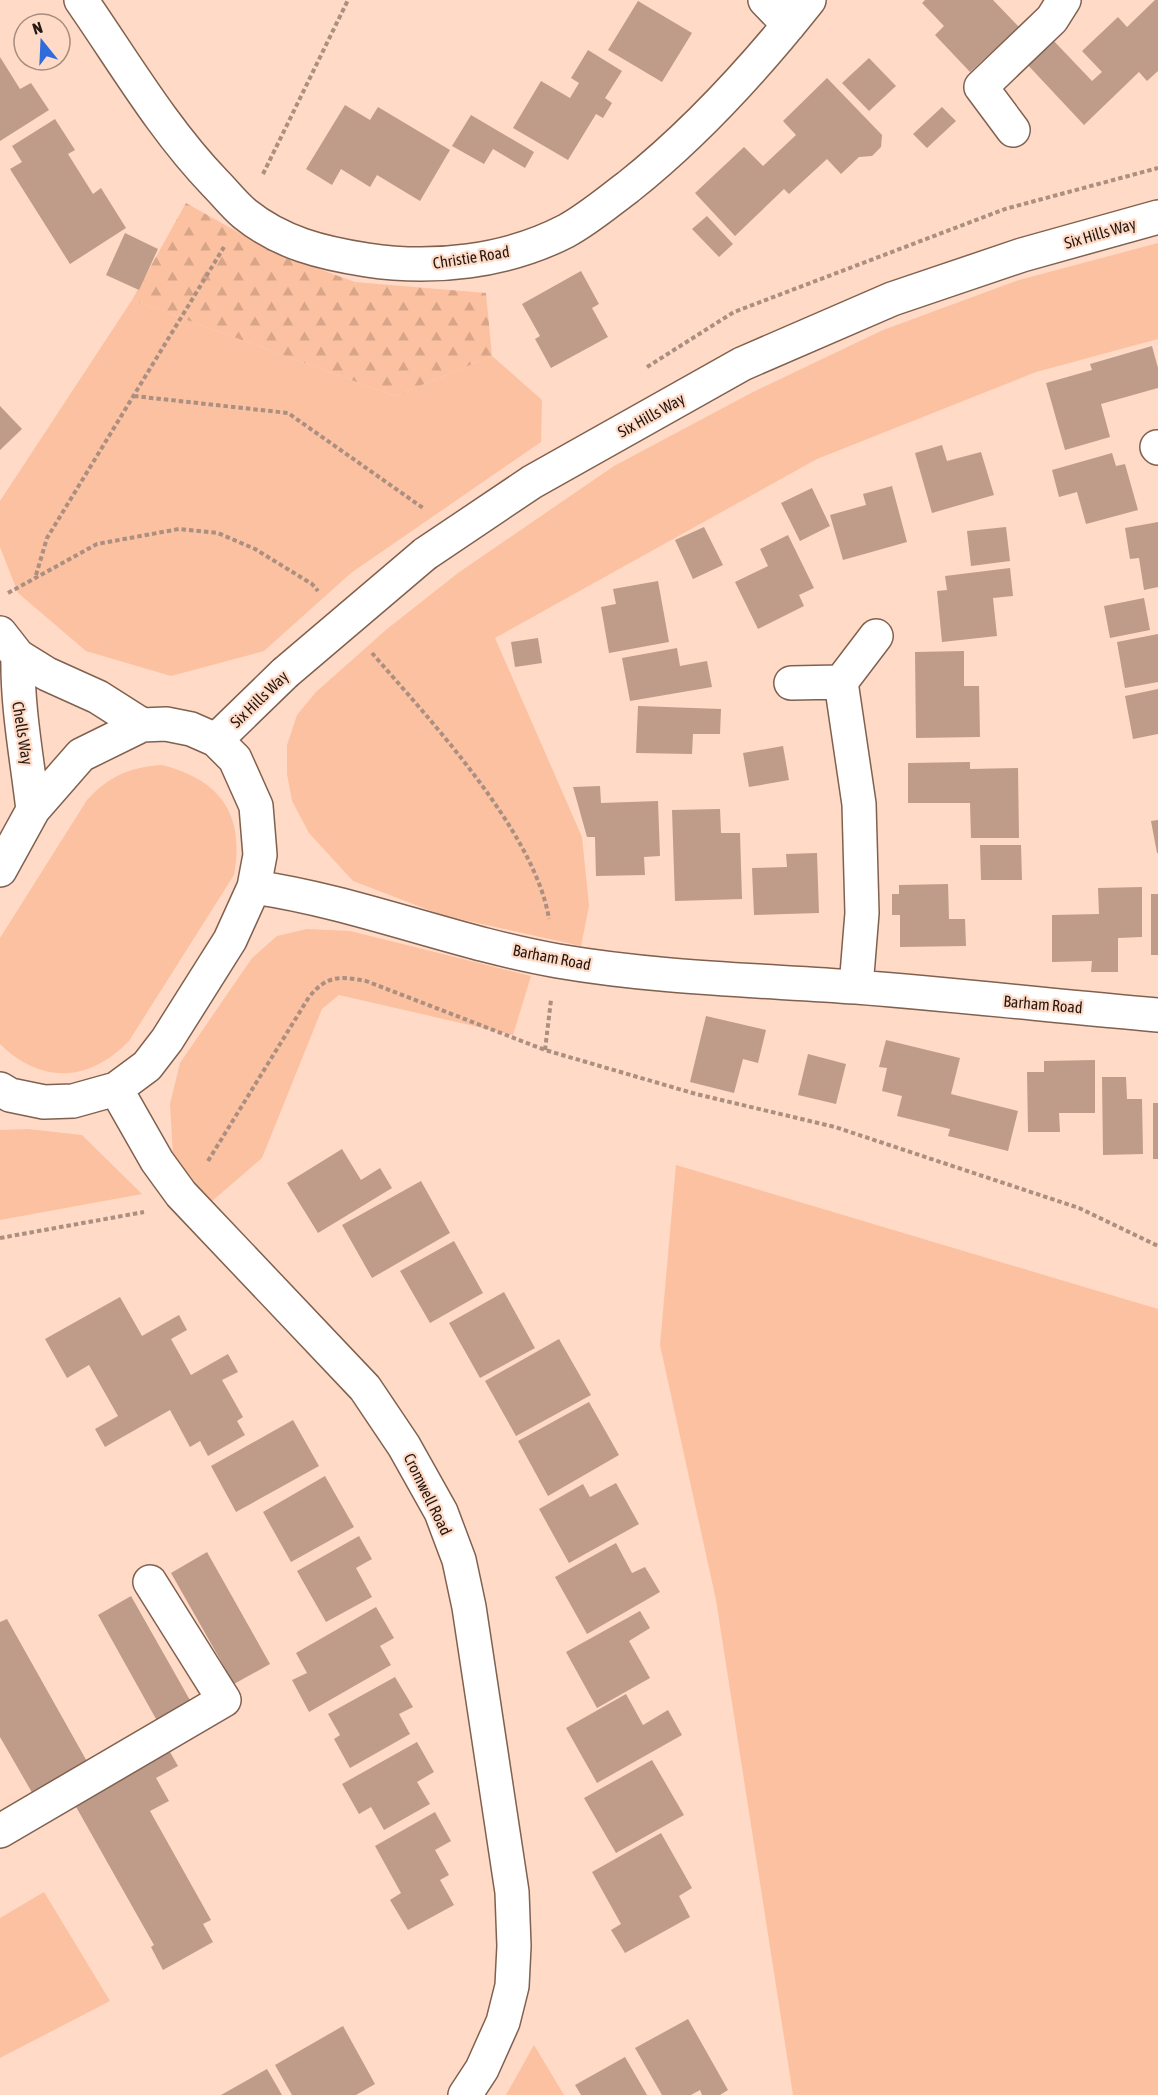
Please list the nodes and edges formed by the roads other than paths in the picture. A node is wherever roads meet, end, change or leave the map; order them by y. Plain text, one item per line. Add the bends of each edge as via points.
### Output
1 (81, 0) edge
2 (765, 0) edge
3 (809, 0) edge
4 (1064, 0) edge
5 (789, 25) junction
6 (1013, 130) dead end
7 (1158, 217) edge
8 (876, 636) dead end
9 (9, 645) edge
10 (841, 682) junction
11 (791, 683) dead end
12 (142, 725) junction
13 (216, 740) junction
14 (33, 810) junction
15 (0, 870) edge
16 (254, 887) junction
17 (856, 987) junction
18 (1158, 1015) edge
19 (116, 1089) junction
20 (3, 1093) edge
21 (150, 1582) dead end
22 (0, 1831) edge
23 (465, 2095) edge

1 - 5 street, Christie Road via 183,150 244,213 283,239 326,253 432,265 524,248 566,231 603,207 704,120
2 - 5 street
3 - 5 street, Christie Road
4 - 6 street via 1052,19 981,87
7 - 13 street, Six Hills Way, bridge via 1022,255 892,299 742,364 532,482 425,554 285,673
8 - 10 street
9 - 12 street, Chells Way via 47,674 98,697
9 - 14 street, Chells Way via 24,721
10 - 11 street
10 - 17 street via 859,804 862,913
12 - 13 street via 191,729
12 - 14 street via 81,755
13 - 16 street via 235,759 256,806 260,855
14 - 15 street
16 - 17 street, Barham Road via 306,894 445,934 556,960 672,976
16 - 19 street via 230,940 168,1040 147,1066
17 - 18 street, Barham Road
19 - 20 street via 73,1101 44,1101
19 - 23 street, Cromwell Road via 181,1194 364,1388 404,1446 435,1503 459,1560 512,1892 514,1946 512,1986 503,2022 482,2069
21 - 22 street via 224,1700

